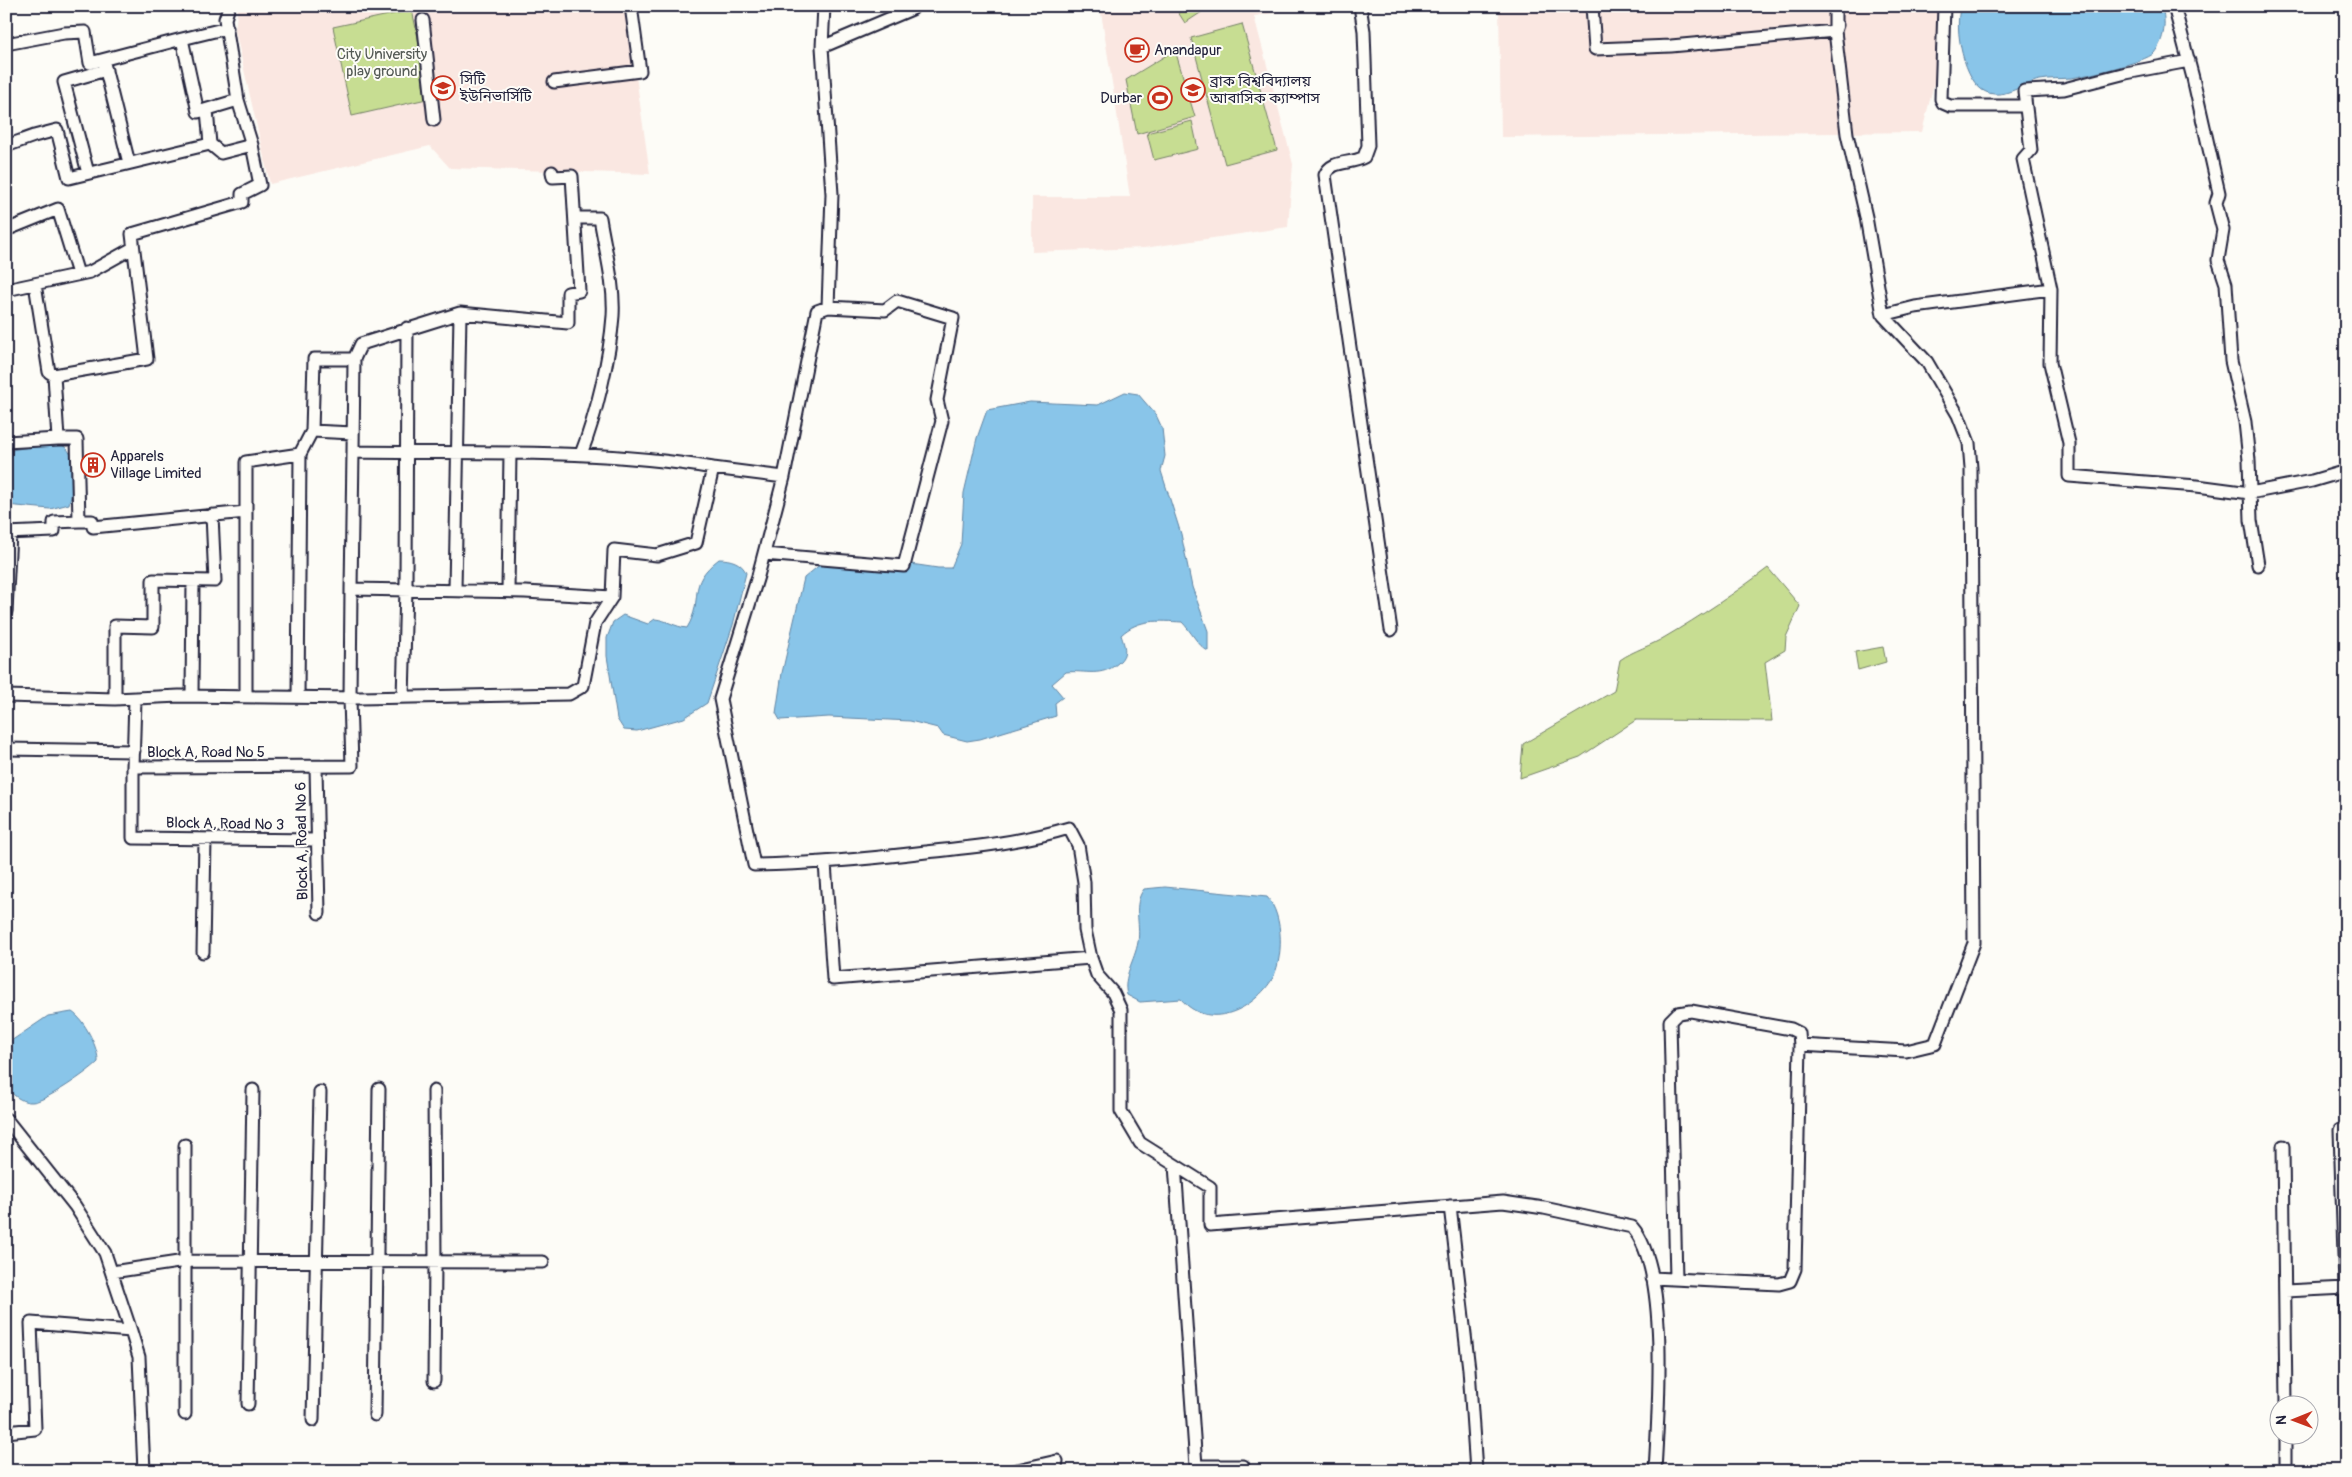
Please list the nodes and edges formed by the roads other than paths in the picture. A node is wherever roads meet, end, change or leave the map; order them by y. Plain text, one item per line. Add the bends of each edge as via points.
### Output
1 (229, 6) edge
2 (631, 6) edge
3 (824, 6) edge
4 (912, 6) edge
5 (1360, 6) edge
6 (1592, 6) edge
7 (1835, 6) edge
8 (1842, 6) edge
9 (1944, 6) edge
10 (2174, 6) edge
11 (423, 20) dead end
12 (227, 28) junction
13 (1835, 32) junction
14 (182, 38) junction
15 (6, 44) edge
16 (822, 47) junction
17 (2189, 61) junction
18 (105, 65) junction
19 (554, 82) dead end
20 (238, 100) junction
21 (2026, 106) junction
22 (207, 110) junction
23 (434, 120) dead end
24 (210, 144) junction
25 (252, 145) junction
26 (6, 146) edge
27 (129, 163) junction
28 (552, 172) dead end
29 (88, 173) junction
30 (575, 218) junction
31 (6, 230) edge
32 (133, 248) junction
33 (78, 274) junction
34 (35, 284) junction
35 (2051, 289) junction
36 (6, 290) edge
37 (828, 306) junction
38 (460, 313) junction
39 (1883, 315) junction
40 (407, 328) junction
41 (354, 359) junction
42 (54, 375) junction
43 (312, 431) junction
44 (353, 433) junction
45 (58, 438) junction
46 (6, 442) edge
47 (353, 452) junction
48 (456, 452) junction
49 (406, 453) junction
50 (510, 453) junction
51 (300, 454) junction
52 (581, 454) junction
53 (713, 468) junction
54 (2346, 471) edge
55 (784, 477) junction
56 (2250, 492) junction
57 (246, 512) junction
58 (212, 515) junction
59 (79, 521) junction
60 (8, 533) edge
61 (764, 554) junction
62 (2258, 565) dead end
63 (193, 581) junction
64 (351, 588) junction
65 (406, 589) junction
66 (455, 590) junction
67 (508, 591) junction
68 (612, 598) junction
69 (6, 611) edge
70 (1391, 630) dead end
71 (6, 696) edge
72 (192, 696) junction
73 (246, 697) junction
74 (298, 697) junction
75 (403, 697) junction
76 (350, 698) junction
77 (115, 699) junction
78 (134, 699) junction
79 (6, 749) edge
80 (134, 751) junction
81 (134, 767) junction
82 (316, 767) junction
83 (205, 839) junction
84 (317, 840) junction
85 (825, 863) junction
86 (319, 913) dead end
87 (203, 952) dead end
88 (1091, 958) junction
89 (1800, 1045) junction
90 (379, 1089) dead end
91 (253, 1090) dead end
92 (320, 1092) dead end
93 (434, 1092) dead end
94 (6, 1119) edge
95 (2340, 1130) dead end
96 (184, 1145) dead end
97 (2283, 1146) dead end
98 (1176, 1165) junction
99 (1450, 1206) junction
100 (250, 1261) junction
101 (317, 1261) junction
102 (185, 1262) junction
103 (377, 1262) junction
104 (435, 1262) junction
105 (543, 1262) dead end
106 (112, 1272) junction
107 (1652, 1278) junction
108 (1676, 1279) junction
109 (2345, 1288) edge
110 (2285, 1291) junction
111 (2346, 1318) edge
112 (131, 1331) junction
113 (434, 1381) dead end
114 (2286, 1394) edge
115 (248, 1404) dead end
116 (185, 1414) dead end
117 (375, 1415) dead end
118 (313, 1420) dead end
119 (6, 1432) edge
120 (2286, 1444) edge
121 (1196, 1468) edge
122 (144, 1471) edge
123 (1013, 1471) edge
124 (1055, 1471) edge
125 (1244, 1471) edge
126 (1476, 1471) edge
127 (1655, 1471) edge
128 (2286, 1471) edge

1 - 12 street via 225,18
2 - 19 street via 640,71
3 - 16 street
4 - 16 street via 912,9
5 - 70 street via 1364,31 1366,153 1358,161 1328,168 1325,175
6 - 13 street via 1595,49
7 - 13 street
8 - 13 street
9 - 21 street via 1943,104
10 - 17 street
11 - 23 street
12 - 14 street
12 - 20 street
13 - 39 street via 1847,134
14 - 18 street
14 - 22 street via 198,112
15 - 18 street via 85,32 90,63
16 - 37 street via 832,194
17 - 21 street via 2064,89 2027,90 2024,92
17 - 56 street via 2219,193 2216,203 2223,230 2218,260 2226,284 2231,361 2245,422
18 - 27 street
18 - 29 street via 64,82
20 - 22 street
20 - 25 street
21 - 35 street via 2031,150 2023,159
22 - 24 street
24 - 25 street via 221,153
24 - 27 street
25 - 32 street via 260,185 242,194 242,202 132,234
26 - 29 street via 57,130 69,178
27 - 29 street
28 - 30 street via 553,177 572,176
30 - 38 street via 579,291 568,293 568,323
30 - 52 street via 600,218 613,316 591,427
31 - 33 street via 58,209
32 - 33 street via 90,272
32 - 42 street via 147,359
33 - 34 street
34 - 36 street
34 - 42 street via 50,372
35 - 39 street via 1916,307
35 - 56 street via 2050,363 2069,444 2070,476
37 - 55 street via 817,311
37 - 61 street via 885,310 897,301 953,318 937,400 942,421 940,431 904,566
38 - 40 street
38 - 48 street
39 - 89 street via 1927,362 1958,415 1968,443 1974,943 1935,1044 1906,1051
40 - 41 street via 361,344
40 - 49 street
41 - 43 street via 314,358
41 - 44 street
42 - 45 street
43 - 44 street
43 - 51 street
44 - 47 street
45 - 46 street
45 - 59 street via 77,439
47 - 49 street
47 - 64 street
48 - 49 street
48 - 50 street
48 - 66 street
49 - 65 street
50 - 52 street
50 - 67 street
51 - 57 street via 246,462
51 - 74 street
52 - 53 street via 666,460
53 - 55 street
53 - 68 street via 696,543 657,555 614,550
54 - 56 street via 2312,481
55 - 61 street
56 - 62 street
57 - 58 street
57 - 73 street
58 - 59 street via 92,527 92,521
58 - 63 street via 215,581
59 - 60 street via 54,522 54,531
60 - 69 street
61 - 85 street via 720,699 725,725 754,865
63 - 72 street
63 - 77 street via 153,580 153,627 115,626
64 - 65 street
64 - 76 street
65 - 66 street
65 - 75 street
66 - 67 street
67 - 68 street
68 - 75 street via 595,623 583,686 569,694
71 - 77 street
72 - 73 street
72 - 78 street
73 - 74 street
74 - 76 street
75 - 76 street
76 - 82 street, Block A, Road No 5 via 352,766
77 - 78 street
78 - 80 street, Block A, Road No 5
79 - 80 street
80 - 81 street, Block A, Road No 5
81 - 82 street, Block A, Road No 5
81 - 83 street, Block A, Road No 3 via 133,838
82 - 84 street, Block A, Road No 6
83 - 84 street, Block A, Road No 3
83 - 87 street
84 - 86 street, Block A, Road No 6
85 - 88 street via 833,979
85 - 88 street via 970,848 1069,828 1078,845 1084,882 1085,930
88 - 98 street via 1097,975 1113,993 1121,1010 1121,1111 1140,1143
89 - 108 street via 1795,1269 1790,1280 1779,1284
89 - 108 street via 1798,1033 1791,1029 1691,1011 1678,1013 1670,1021
90 - 103 street
91 - 100 street
92 - 101 street
93 - 104 street
94 - 106 street via 75,1206 105,1254
95 - 109 street
96 - 102 street
97 - 110 street
98 - 99 street via 1210,1187 1210,1224
98 - 121 street
99 - 107 street via 1503,1202 1632,1227 1641,1238
99 - 126 street via 1469,1369
100 - 101 street
100 - 102 street
100 - 115 street
101 - 103 street
101 - 118 street
102 - 106 street
102 - 116 street
103 - 104 street
103 - 117 street
104 - 105 street
104 - 113 street
106 - 112 street
107 - 108 street
107 - 127 street via 1656,1292 1660,1386
109 - 110 street
109 - 111 street
110 - 114 street
112 - 119 street via 31,1323 35,1429
112 - 122 street via 140,1357
120 - 128 street
121 - 125 street via 1243,1466
123 - 124 street via 1058,1461

